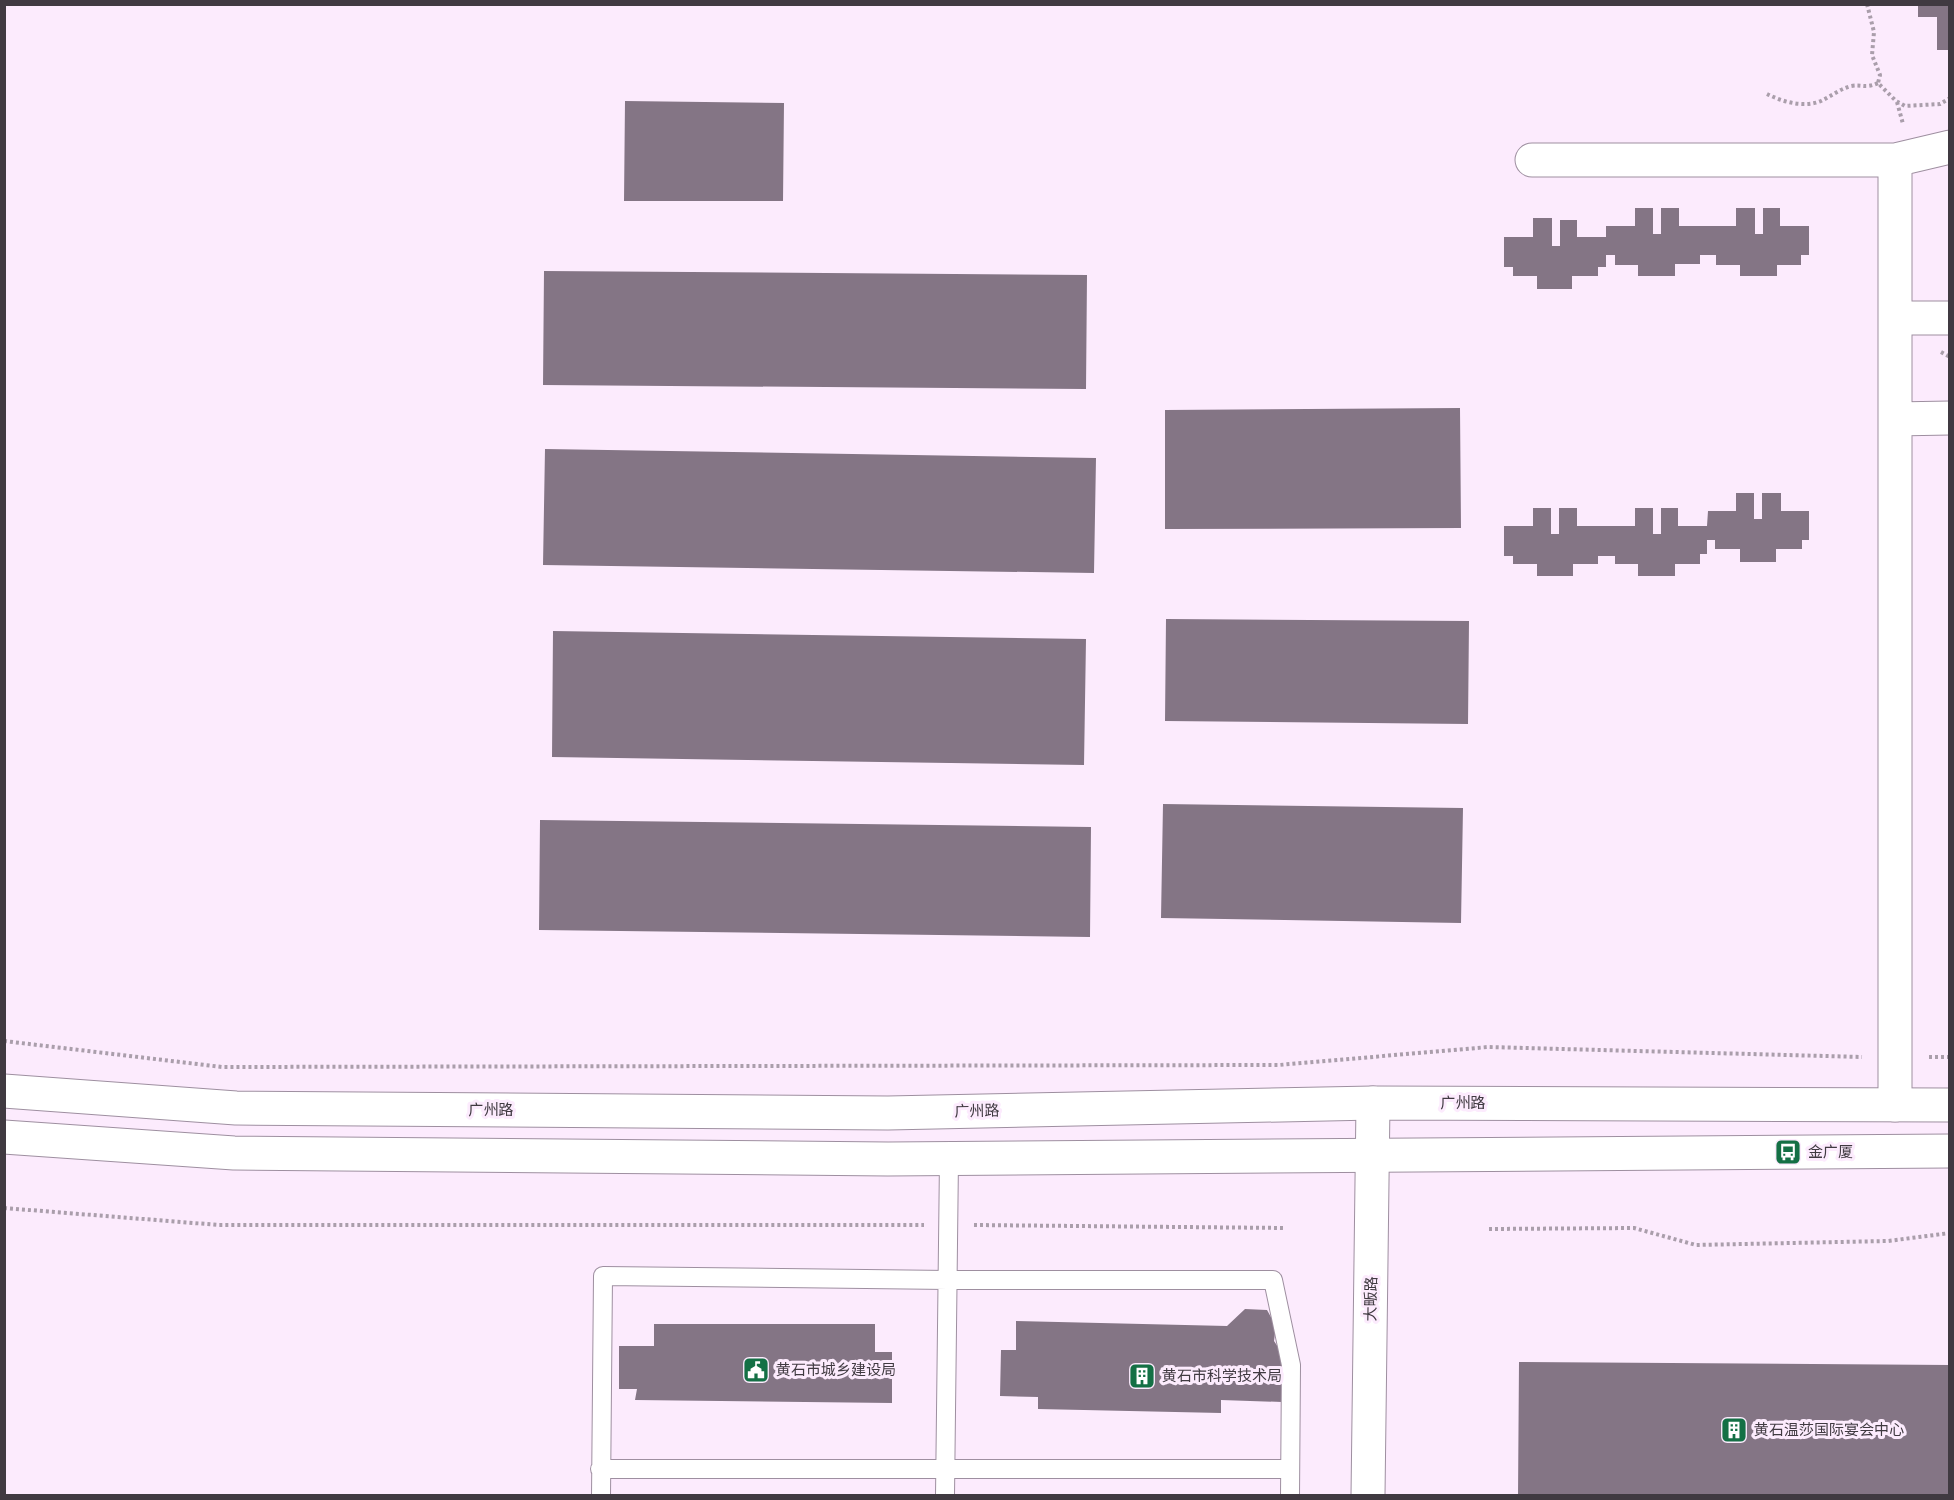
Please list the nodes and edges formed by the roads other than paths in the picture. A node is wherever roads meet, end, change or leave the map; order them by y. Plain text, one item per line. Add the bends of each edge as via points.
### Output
1 (1950, 147) edge
2 (1532, 160) dead end
3 (1894, 160) junction
4 (1894, 318) junction
5 (1950, 318) edge
6 (1895, 418) junction
7 (1950, 418) edge
8 (4, 1091) edge
9 (1373, 1103) junction
10 (1894, 1105) junction
11 (1950, 1105) edge
12 (4, 1137) edge
13 (1950, 1151) edge
14 (1373, 1156) junction
15 (950, 1159) junction
16 (948, 1280) junction
17 (600, 1469) junction
18 (945, 1469) junction
19 (1290, 1469) junction
20 (601, 1496) edge
21 (945, 1496) edge
22 (1290, 1496) edge
23 (1368, 1496) edge

1 - 3 main road
2 - 3 main road
3 - 4 main road
4 - 5 main road
4 - 6 main road
6 - 7 main road
6 - 10 main road
8 - 9 main road, 广州路 via 236,1108 888,1113
9 - 10 main road, 广州路
9 - 14 main road, 大畈路
10 - 11 main road, 广州路
12 - 15 main road via 234,1153
13 - 14 main road
14 - 15 main road
14 - 23 main road, 大畈路
15 - 16 lane
16 - 17 lane via 603,1276
16 - 18 lane
16 - 19 lane via 1273,1280 1291,1365
17 - 18 lane
17 - 20 lane
18 - 19 lane
18 - 21 lane
19 - 22 lane

